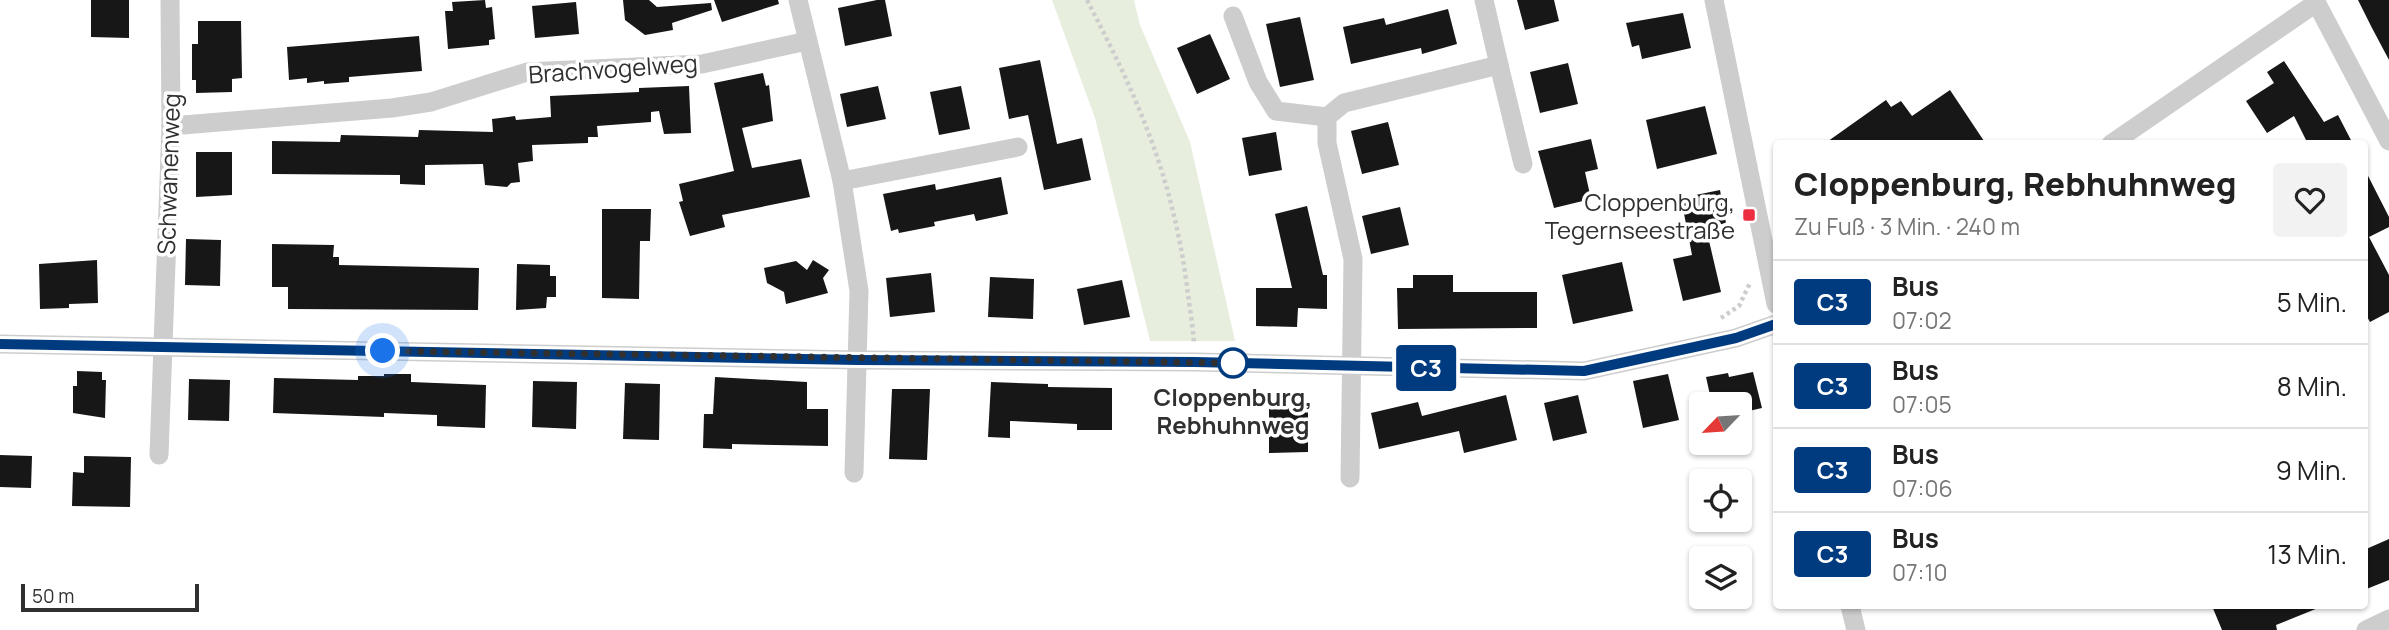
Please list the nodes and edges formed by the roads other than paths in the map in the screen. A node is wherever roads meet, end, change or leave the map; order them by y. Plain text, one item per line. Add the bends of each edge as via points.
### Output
1 (170, 0) edge
2 (798, 0) edge
3 (1484, 0) edge
4 (1714, 0) edge
5 (2315, 2) edge
6 (1233, 16) dead end
7 (807, 41) junction
8 (1499, 65) junction
9 (1327, 117) junction
10 (171, 126) junction
11 (2117, 140) edge
12 (2389, 141) edge
13 (1018, 146) dead end
14 (1523, 164) dead end
15 (842, 181) junction
16 (1773, 289) edge
17 (1773, 325) edge
18 (0, 344) edge
19 (161, 348) junction
20 (858, 360) junction
21 (1352, 367) junction
22 (159, 455) dead end
23 (854, 472) dead end
24 (1350, 478) dead end
25 (1851, 609) edge
26 (2389, 620) edge
27 (1856, 630) edge
28 (2367, 630) edge

1 - 10 street, Schwanenweg
2 - 7 street
3 - 8 street
4 - 16 street
5 - 11 street
5 - 12 street
6 - 9 street via 1258,82 1276,111
7 - 10 street, Brachvogelweg via 702,64 527,72 431,102 392,108
7 - 15 street
8 - 9 street via 1344,103
8 - 14 street
9 - 21 street via 1326,143 1353,259
10 - 19 street, Schwanenweg
13 - 15 street
15 - 20 street via 859,291
17 - 21 street via 1736,338 1584,371
18 - 19 street
19 - 20 street
19 - 22 street, Schwanenweg
20 - 21 street
20 - 23 street
21 - 24 street
25 - 27 street
26 - 28 street

